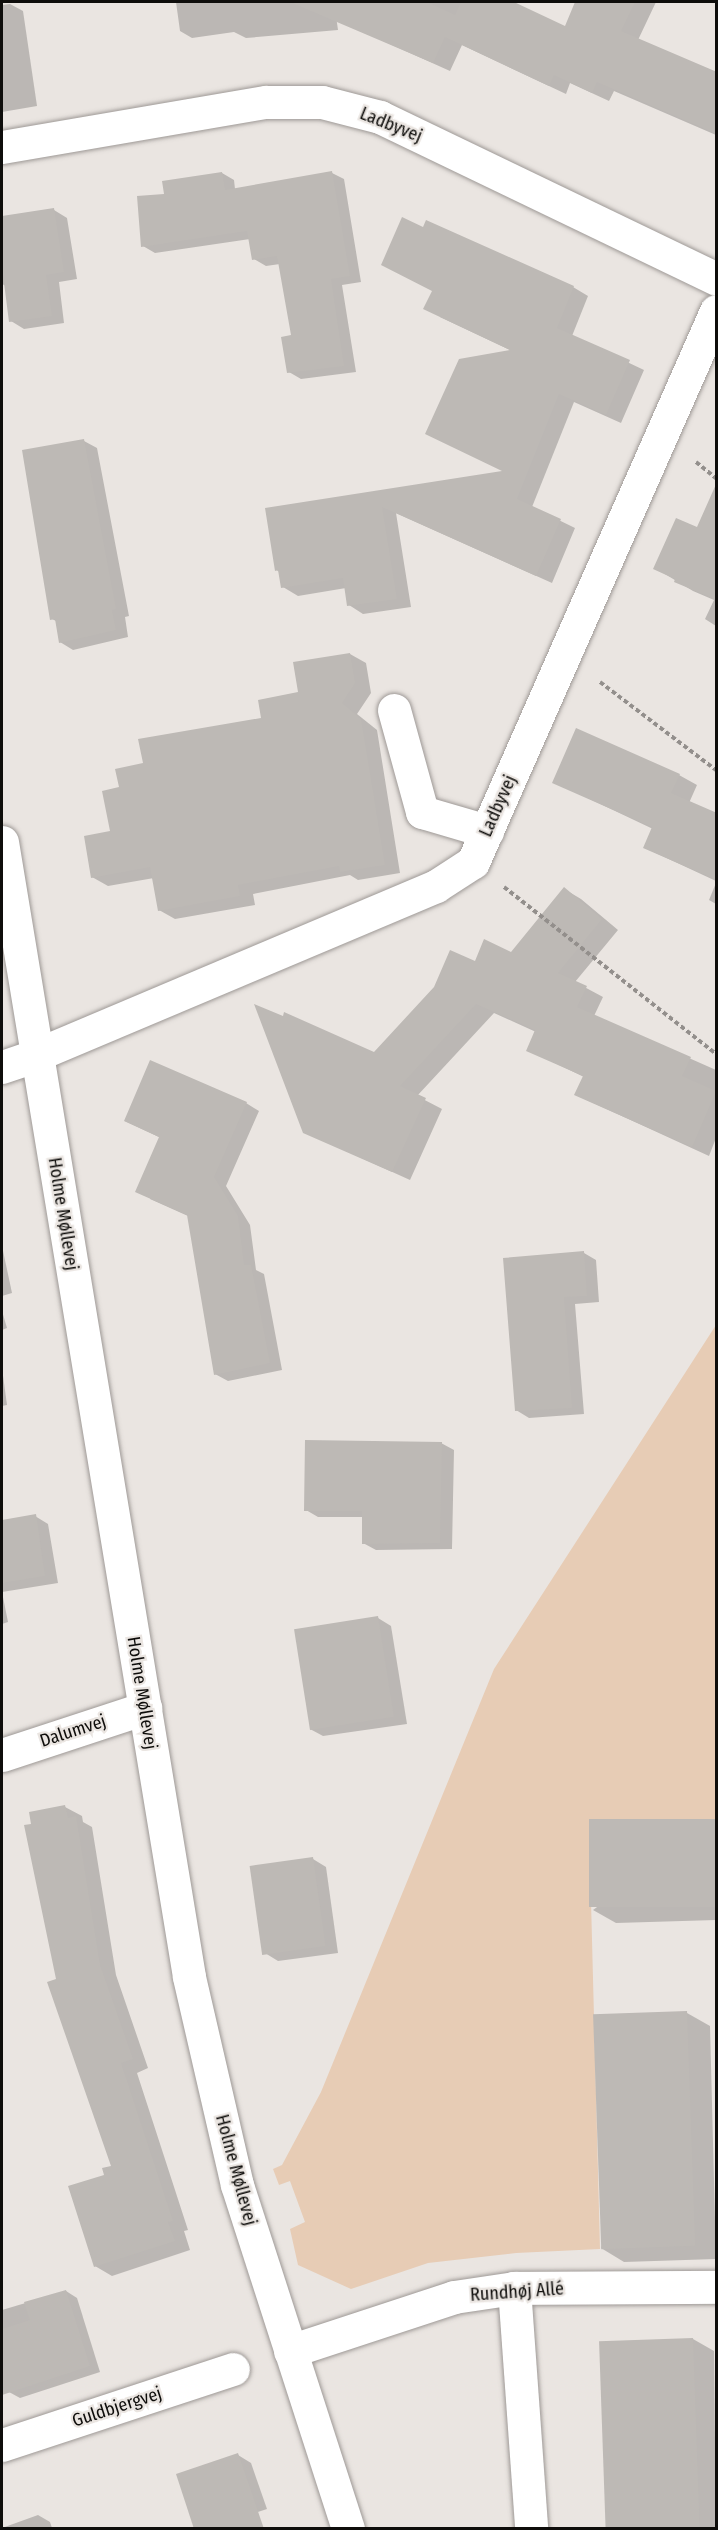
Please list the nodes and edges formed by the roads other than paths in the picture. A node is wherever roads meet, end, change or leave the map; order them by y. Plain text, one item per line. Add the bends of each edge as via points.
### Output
1 (2, 147) edge
2 (717, 279) edge
3 (717, 311) edge
4 (394, 710) dead end
5 (487, 831) junction
6 (2, 842) edge
7 (36, 1055) junction
8 (2, 1067) edge
9 (145, 1708) junction
10 (2, 1755) edge
11 (717, 2287) edge
12 (514, 2288) junction
13 (291, 2351) junction
14 (233, 2369) dead end
15 (2, 2445) edge
16 (348, 2529) edge
17 (531, 2529) edge

1 - 2 street, Ladbyvej via 266,102 322,102 380,117
3 - 5 street, Ladbyvej
4 - 5 street via 422,812
5 - 7 street, Ladbyvej via 473,862 436,886
6 - 7 street, Holme Møllevej
7 - 8 street
7 - 9 street, Holme Møllevej
9 - 10 street, Dalumvej
9 - 13 street, Holme Møllevej via 189,1977 237,2185
11 - 12 street, Rundhøj Allé
12 - 13 street, Rundhøj Allé via 454,2297
12 - 17 street
13 - 16 street, Holme Møllevej
14 - 15 street, Guldbjergvej

